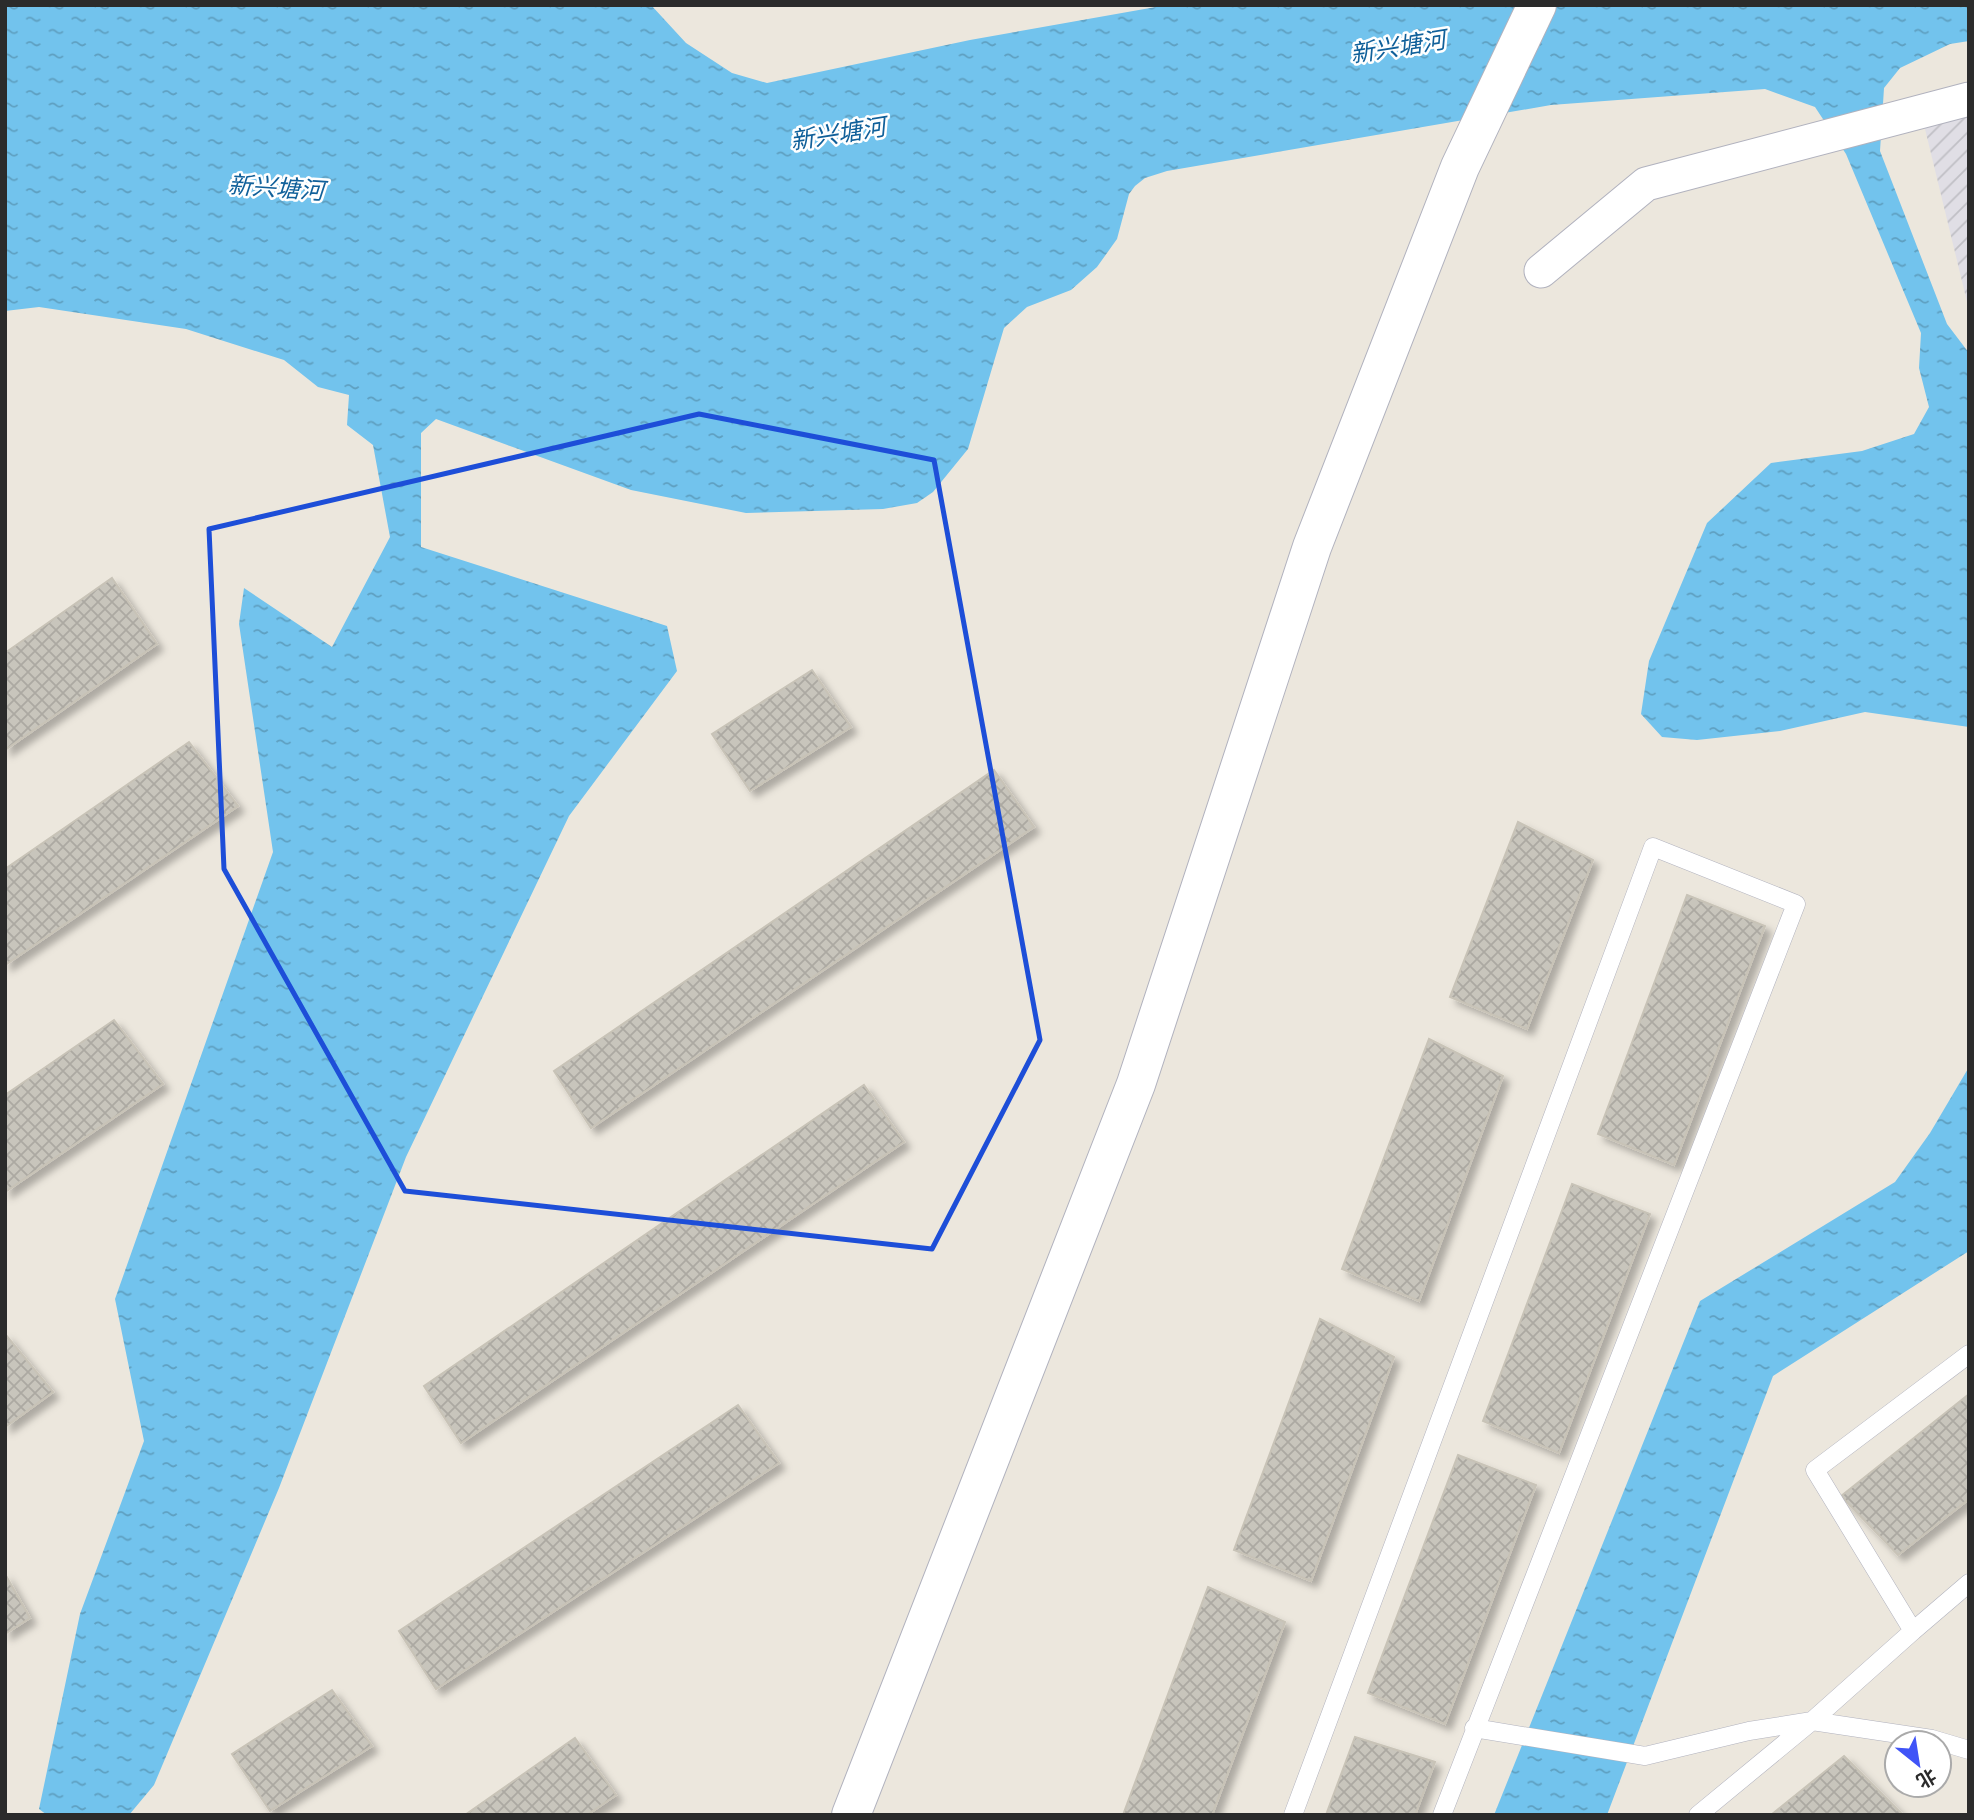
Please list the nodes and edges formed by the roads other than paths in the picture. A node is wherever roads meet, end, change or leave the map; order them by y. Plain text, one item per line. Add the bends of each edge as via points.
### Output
1 (1537, 5) edge
2 (1969, 99) edge
3 (1541, 271) dead end
4 (1969, 1354) edge
5 (1969, 1583) edge
6 (1913, 1632) junction
7 (1812, 1721) junction
8 (1474, 1728) junction
9 (1969, 1750) edge
10 (851, 1815) edge
11 (1293, 1815) edge
12 (1442, 1815) edge
13 (1698, 1815) edge

1 - 10 street via 1460,167 1312,547 1136,1084
2 - 3 street via 1646,184
4 - 6 lane via 1815,1470
5 - 6 lane
6 - 7 lane
7 - 8 lane via 1645,1756
7 - 9 lane via 1932,1739
7 - 13 lane
8 - 11 lane via 1796,904 1653,847
8 - 12 lane

